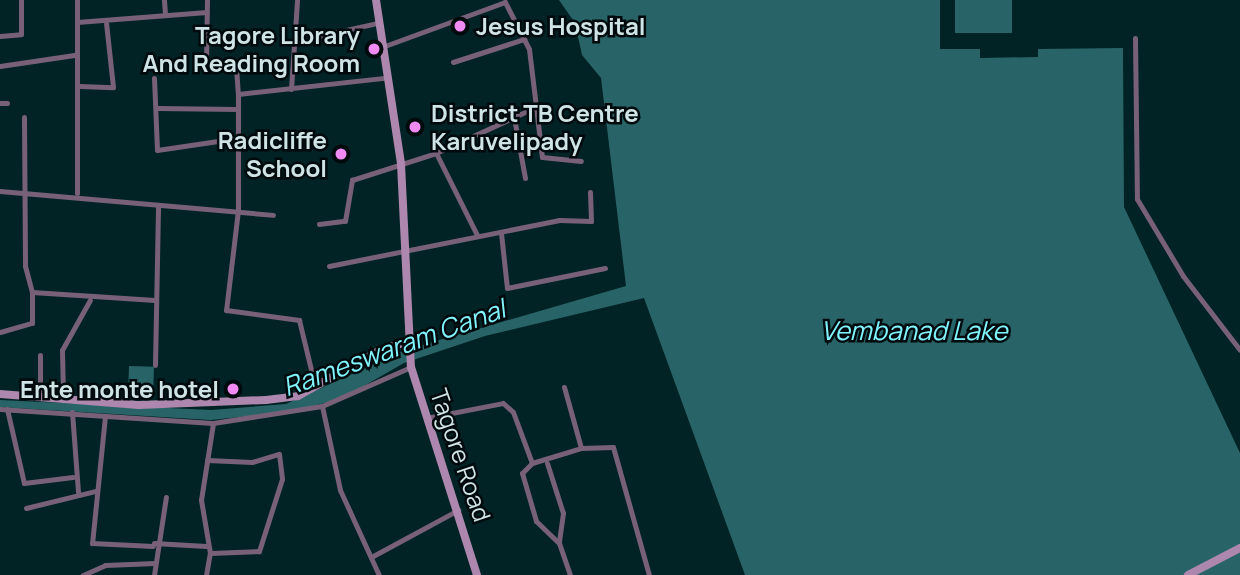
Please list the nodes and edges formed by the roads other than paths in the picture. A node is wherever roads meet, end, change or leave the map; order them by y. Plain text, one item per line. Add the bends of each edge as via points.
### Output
1 (21, 0) edge
2 (77, 0) edge
3 (164, 0) edge
4 (207, 0) edge
5 (297, 0) edge
6 (376, 0) edge
7 (207, 12) junction
8 (165, 15) junction
9 (77, 22) junction
10 (107, 23) junction
11 (377, 23) junction
12 (0, 36) edge
13 (319, 36) dead end
14 (524, 38) junction
15 (1135, 38) dead end
16 (382, 47) junction
17 (74, 55) junction
18 (453, 62) dead end
19 (0, 66) edge
20 (154, 78) dead end
21 (384, 78) junction
22 (80, 86) junction
23 (291, 89) junction
24 (238, 94) junction
25 (0, 103) edge
26 (7, 103) dead end
27 (536, 107) junction
28 (156, 108) junction
29 (238, 109) junction
30 (24, 117) dead end
31 (514, 118) junction
32 (238, 138) junction
33 (436, 153) junction
34 (582, 160) dead end
35 (401, 164) junction
36 (525, 178) dead end
37 (0, 191) edge
38 (23, 191) junction
39 (590, 192) dead end
40 (77, 193) junction
41 (158, 207) junction
42 (237, 210) junction
43 (273, 215) dead end
44 (319, 224) dead end
45 (500, 233) junction
46 (477, 235) junction
47 (407, 254) junction
48 (329, 266) dead end
49 (605, 268) dead end
50 (32, 292) junction
51 (90, 300) junction
52 (155, 300) junction
53 (0, 332) edge
54 (411, 345) junction
55 (1240, 350) edge
56 (40, 355) dead end
57 (155, 365) dead end
58 (412, 366) junction
59 (315, 386) junction
60 (564, 387) dead end
61 (0, 394) edge
62 (40, 394) junction
63 (63, 395) junction
64 (321, 406) junction
65 (4, 409) edge
66 (72, 412) junction
67 (105, 416) junction
68 (426, 418) junction
69 (213, 423) junction
70 (581, 448) junction
71 (207, 460) junction
72 (532, 463) junction
73 (547, 463) junction
74 (73, 477) junction
75 (94, 491) junction
76 (78, 492) junction
77 (166, 497) dead end
78 (26, 508) dead end
79 (459, 510) junction
80 (154, 544) junction
81 (559, 544) junction
82 (206, 546) junction
83 (1240, 548) edge
84 (210, 553) junction
85 (373, 556) junction
86 (155, 563) junction
87 (103, 566) junction
88 (83, 575) edge
89 (108, 575) edge
90 (154, 575) edge
91 (206, 575) edge
92 (379, 575) edge
93 (477, 575) edge
94 (570, 575) edge
95 (649, 575) edge
96 (1188, 575) edge

1 - 12 street via 21,34
2 - 9 street
3 - 8 street
4 - 7 street
5 - 23 street
6 - 11 main road, Tagore Road
7 - 8 street
7 - 24 street via 206,63 236,67
8 - 10 street
9 - 10 street
9 - 17 street
10 - 22 street via 113,87
11 - 13 street
11 - 16 main road, Tagore Road
14 - 16 street via 510,8 498,2
14 - 18 street
14 - 27 street
15 - 55 street via 1138,199 1183,276
16 - 21 main road, Tagore Road
17 - 19 street
17 - 22 street
20 - 28 street
21 - 23 street
21 - 35 main road, Tagore Road
22 - 40 street
23 - 24 street
24 - 29 street
25 - 26 street
27 - 31 street
27 - 34 street via 541,157
28 - 29 street
28 - 32 street via 157,150
29 - 32 street
30 - 38 street
31 - 33 street
31 - 36 street
32 - 42 street
33 - 35 street
33 - 46 street
35 - 44 street via 352,180 345,221
35 - 47 main road, Tagore Road
37 - 38 street
38 - 40 street
38 - 50 street
39 - 45 street via 591,221 559,220
40 - 41 street
41 - 42 street
41 - 52 street
42 - 43 street
42 - 59 street via 226,310 299,320
45 - 46 street
45 - 49 street via 507,288
46 - 47 street
47 - 48 street
47 - 54 main road, Tagore Road
50 - 51 street
50 - 53 street via 32,323
51 - 52 street
51 - 63 street via 62,350
52 - 57 street
54 - 58 main road, Tagore Road
54 - 59 main road via 382,349
56 - 62 street
58 - 64 street
58 - 68 main road, Tagore Road
59 - 63 main road via 298,396 188,404
60 - 70 street
61 - 62 main road
62 - 63 main road
64 - 69 street
64 - 85 street via 340,490
65 - 66 street
65 - 74 street via 24,483
66 - 67 street
66 - 74 street
67 - 69 street
67 - 75 street
68 - 72 street via 503,403 513,412
68 - 79 main road, Tagore Road
69 - 71 street
70 - 73 street
70 - 95 street via 613,447
71 - 82 street via 201,500
71 - 84 street via 252,462 279,454 282,479 259,551
72 - 73 street
72 - 81 street via 522,474 536,521
73 - 81 street via 563,513
74 - 76 street
75 - 76 street
75 - 80 street via 92,543
76 - 78 street
77 - 80 street
79 - 85 street
79 - 93 main road, Tagore Road
80 - 82 street
80 - 86 street
81 - 94 street
82 - 84 street
83 - 96 main road
84 - 91 street
85 - 92 street
86 - 87 street
86 - 90 street
87 - 88 street
87 - 89 street

